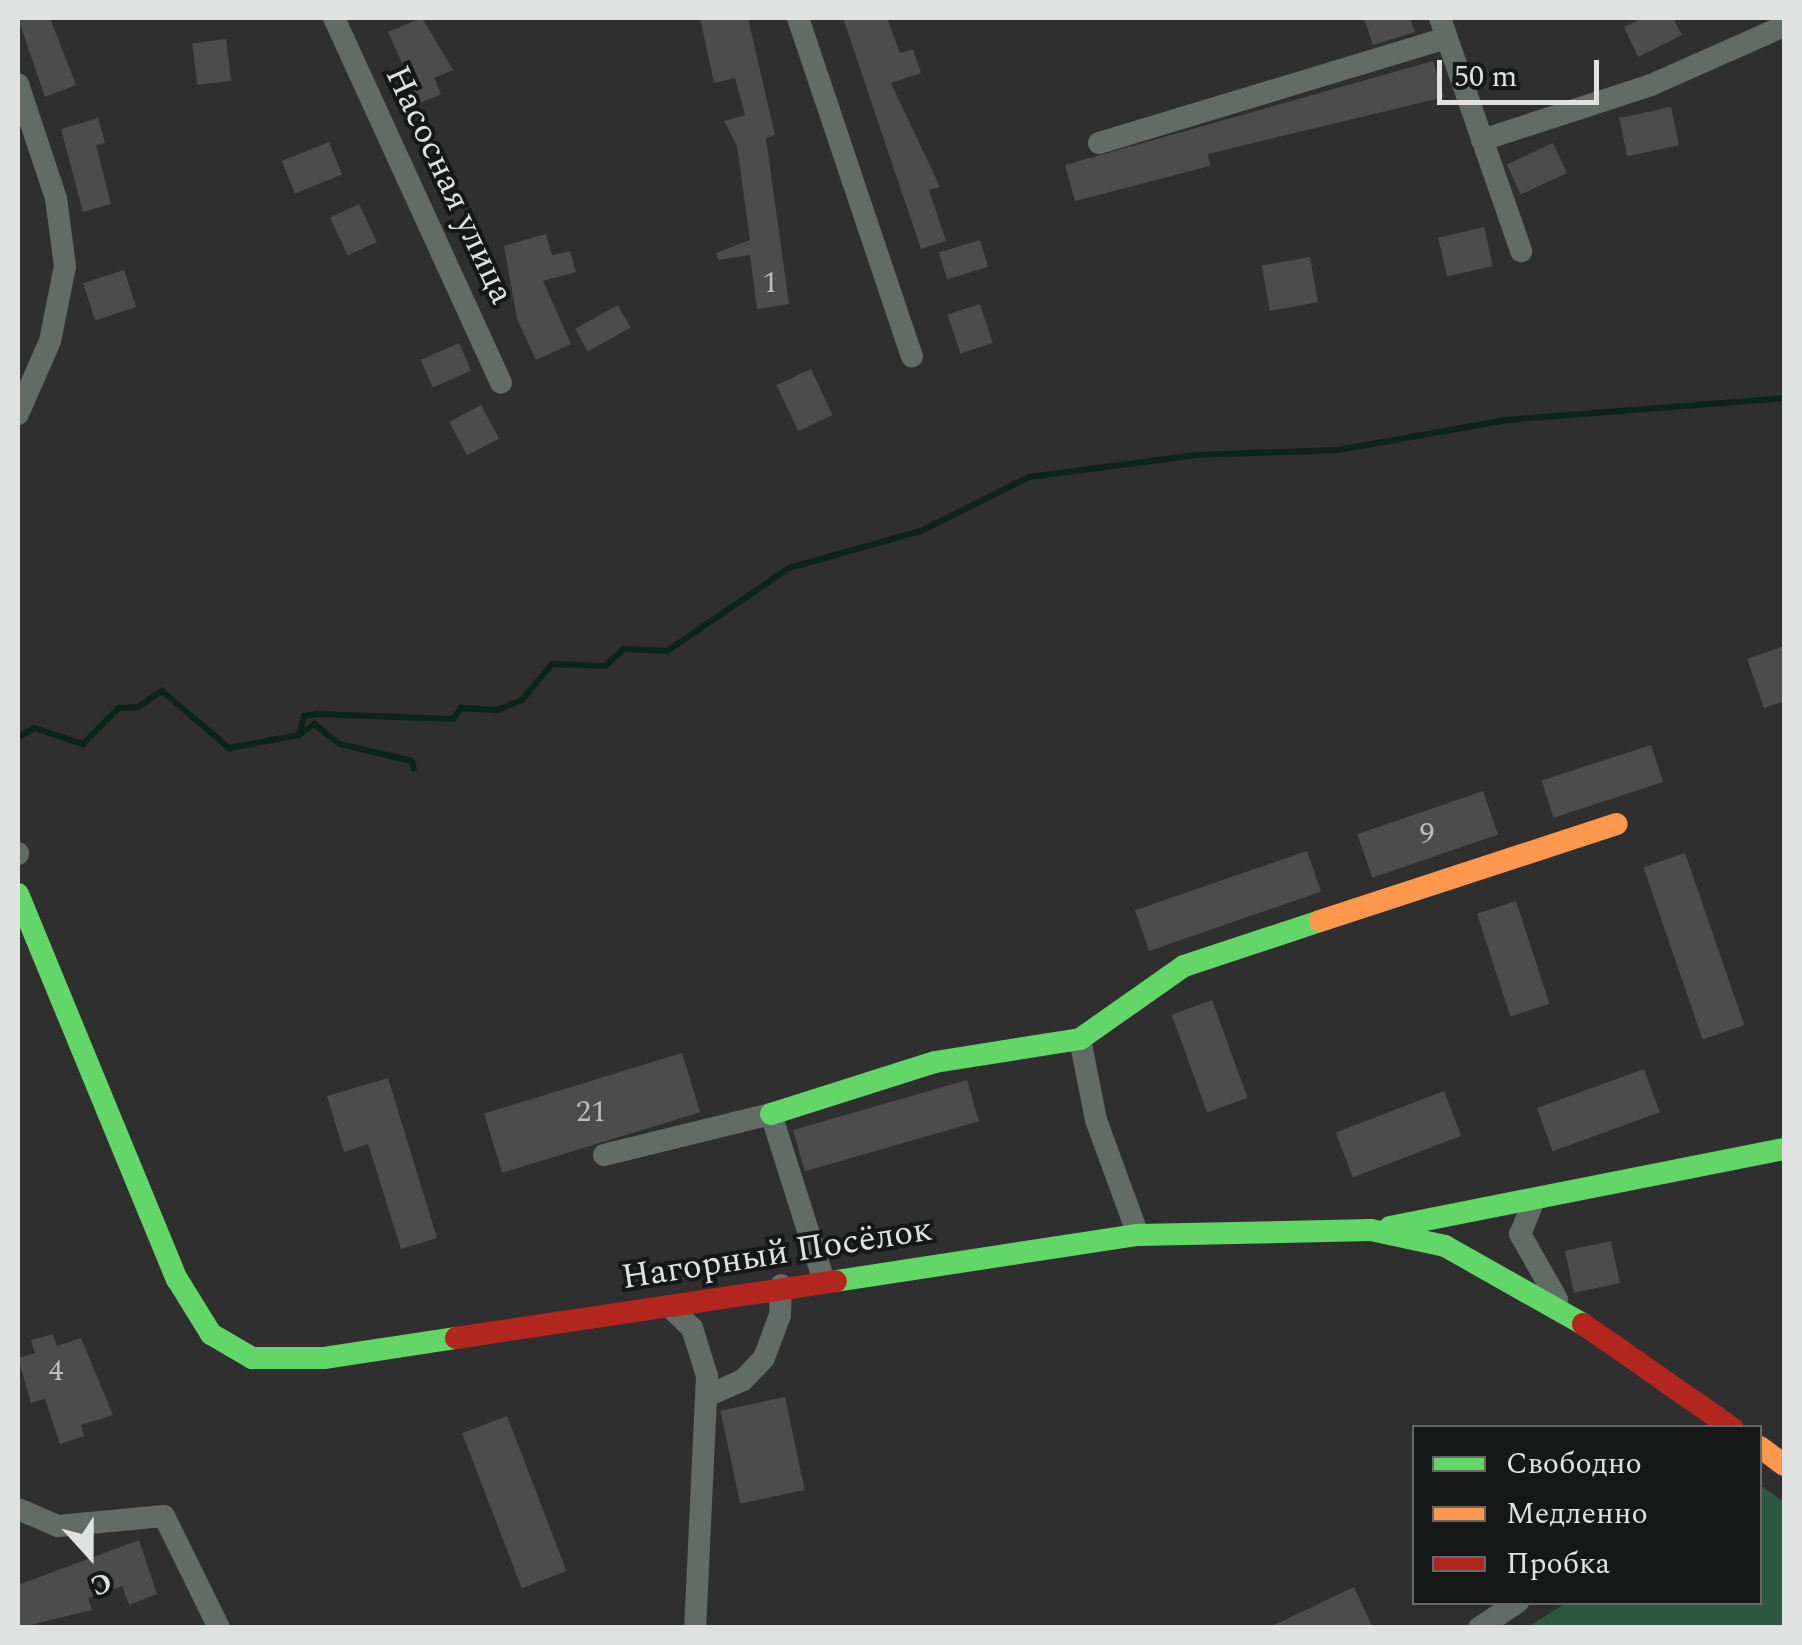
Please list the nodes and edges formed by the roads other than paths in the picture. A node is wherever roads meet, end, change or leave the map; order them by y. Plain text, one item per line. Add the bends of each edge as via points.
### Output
1 (334, 18) edge
2 (798, 18) edge
3 (1784, 26) edge
4 (1443, 28) edge
5 (18, 84) edge
6 (1482, 140) junction
7 (1100, 142) dead end
8 (1521, 250) dead end
9 (912, 356) dead end
10 (501, 383) dead end
11 (18, 414) edge
12 (1617, 824) dead end
13 (18, 894) edge
14 (1080, 1040) junction
15 (771, 1114) junction
16 (1784, 1149) edge
17 (604, 1155) dead end
18 (1534, 1200) junction
19 (1371, 1230) junction
20 (1138, 1236) junction
21 (824, 1281) junction
22 (781, 1285) junction
23 (669, 1306) junction
24 (1562, 1306) junction
25 (707, 1396) junction
26 (1727, 1425) edge
27 (1762, 1448) edge
28 (1784, 1464) edge
29 (18, 1509) edge
30 (1514, 1605) edge
31 (219, 1628) edge
32 (695, 1628) edge
33 (1479, 1628) edge

1 - 10 street, Насосная улица
2 - 9 street
3 - 6 street via 1651,85
4 - 6 street
4 - 7 street
5 - 11 street via 56,198 65,266 50,342
6 - 8 street
12 - 14 street via 1184,966
13 - 23 street, Нагорный Посёлок via 168,1260 211,1334 229,1348 252,1358 308,1360
14 - 15 street via 934,1062
14 - 20 street via 1096,1120
15 - 17 street
15 - 21 street
16 - 18 street
18 - 19 street
18 - 24 street via 1520,1234
19 - 20 street, Нагорный Посёлок
19 - 24 street, Нагорный Посёлок via 1445,1246
20 - 21 street, Нагорный Посёлок
21 - 22 street, Нагорный Посёлок
22 - 23 street, Нагорный Посёлок
22 - 25 street via 780,1315 764,1358 743,1380
23 - 25 street via 700,1346
24 - 26 street, Нагорный Посёлок
25 - 32 street
27 - 28 street
29 - 31 street via 58,1526 164,1516
30 - 33 street

